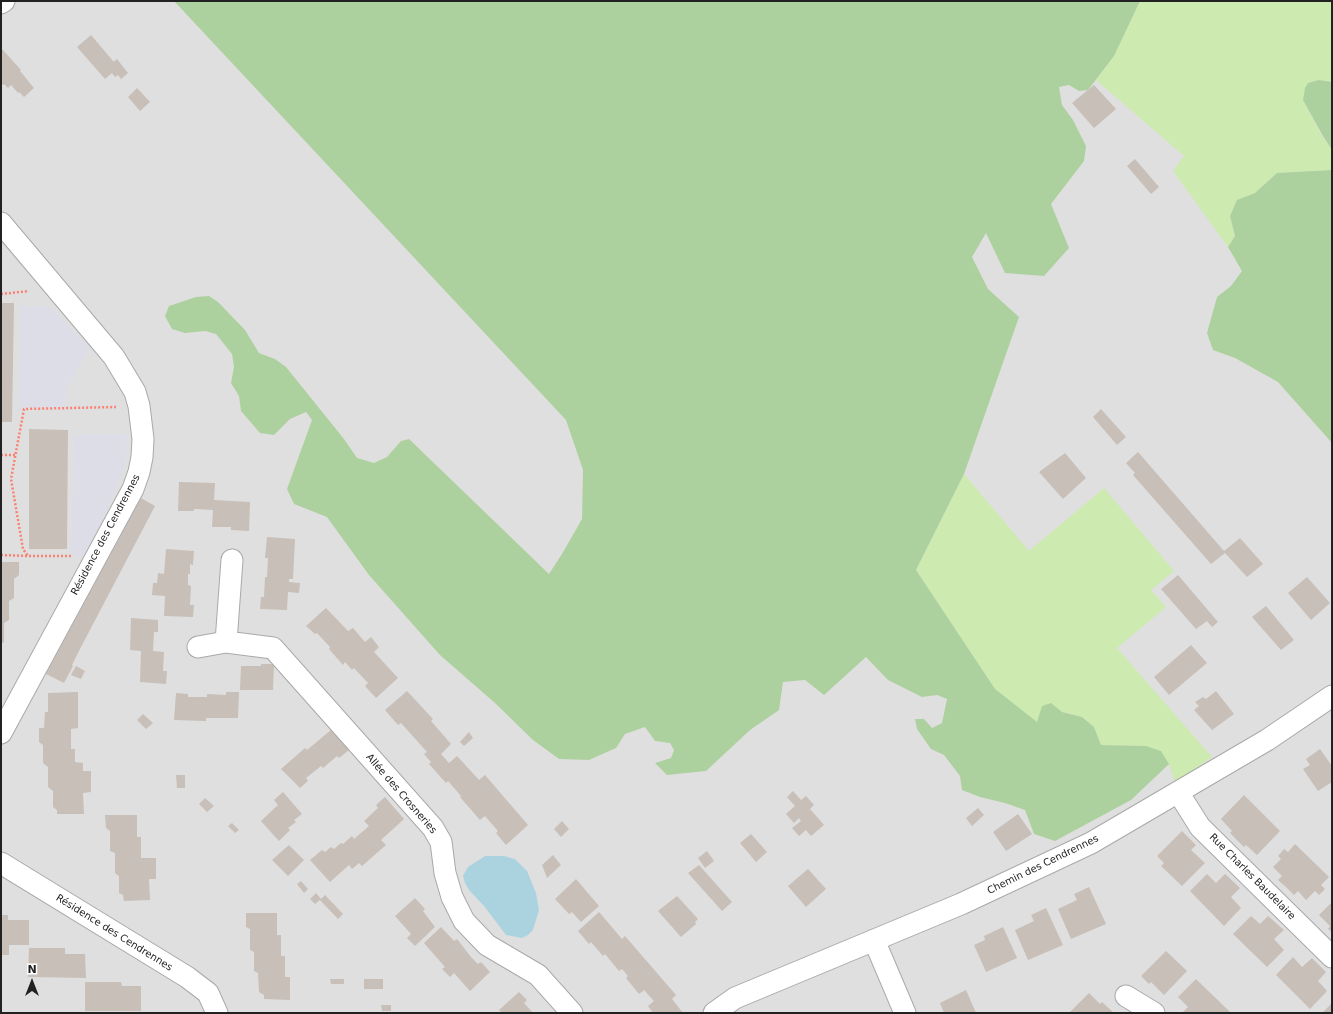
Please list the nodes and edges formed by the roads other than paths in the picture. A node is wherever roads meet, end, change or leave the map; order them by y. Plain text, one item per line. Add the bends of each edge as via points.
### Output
1 (4, 1) edge
2 (1, 3) edge
3 (1, 223) edge
4 (232, 560) dead end
5 (226, 642) junction
6 (198, 647) dead end
7 (1332, 696) edge
8 (1, 733) edge
9 (1178, 792) junction
10 (1, 863) edge
11 (874, 940) junction
12 (1332, 956) edge
13 (1126, 996) dead end
14 (217, 1013) edge
15 (572, 1013) edge
16 (714, 1013) edge
17 (905, 1013) edge
18 (1154, 1013) edge

1 - 2 street
3 - 8 street, Résidence des Cendrennes via 114,358 135,392 143,439 139,472 132,488
4 - 5 street
5 - 6 street, Allée des Crosneries
5 - 15 street, Allée des Crosneries via 273,648 433,828 441,842 445,873 452,896 464,921 487,944 538,975
7 - 9 street, Chemin des Cendrennes via 1267,740
9 - 11 street, Chemin des Cendrennes via 1091,843 961,904
9 - 12 street, Rue Charles Baudelaire via 1200,826
10 - 14 street, Résidence des Cendrennes via 187,977 208,993
11 - 16 street, Chemin des Cendrennes via 735,998
11 - 17 street
13 - 18 street

